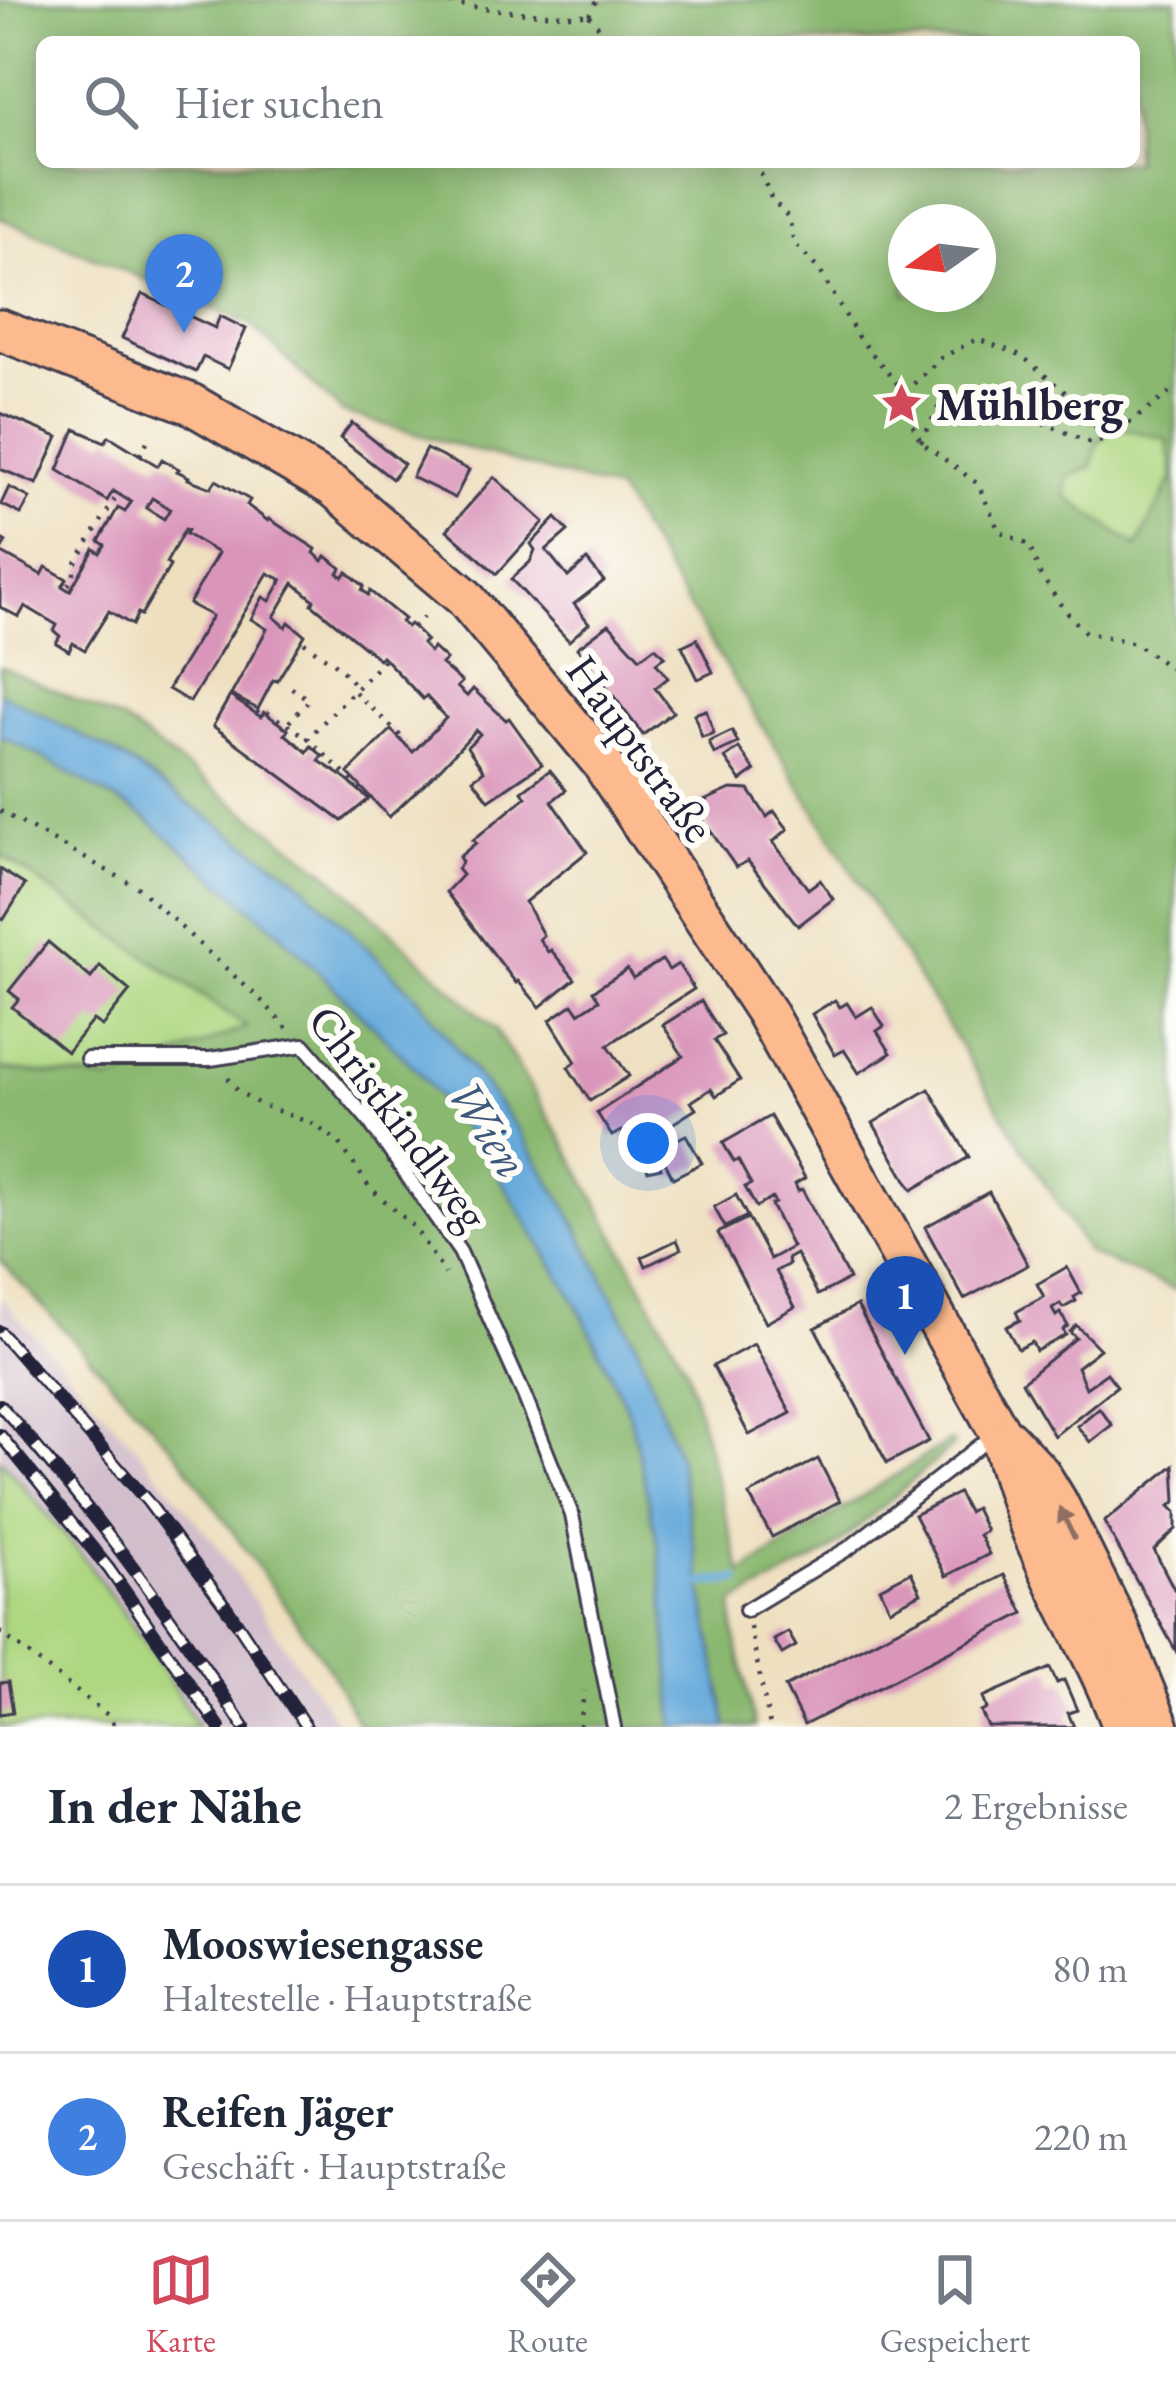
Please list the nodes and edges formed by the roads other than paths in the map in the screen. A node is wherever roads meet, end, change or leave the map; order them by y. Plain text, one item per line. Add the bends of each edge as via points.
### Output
1 (0, 330) edge
2 (87, 1058) dead end
3 (999, 1431) junction
4 (746, 1610) road end
5 (614, 1727) edge
6 (1123, 1727) edge
7 (1159, 1727) edge

1 - 3 main road, Hauptstraße via 191,404 334,488 464,598 600,760 765,1011
2 - 5 lane, Christkindlweg via 225,1058 304,1045 369,1121 460,1252 524,1395 572,1515
3 - 4 lane via 849,1548
3 - 6 main road via 1038,1546
7 -> 3 main road via 1057,1502

